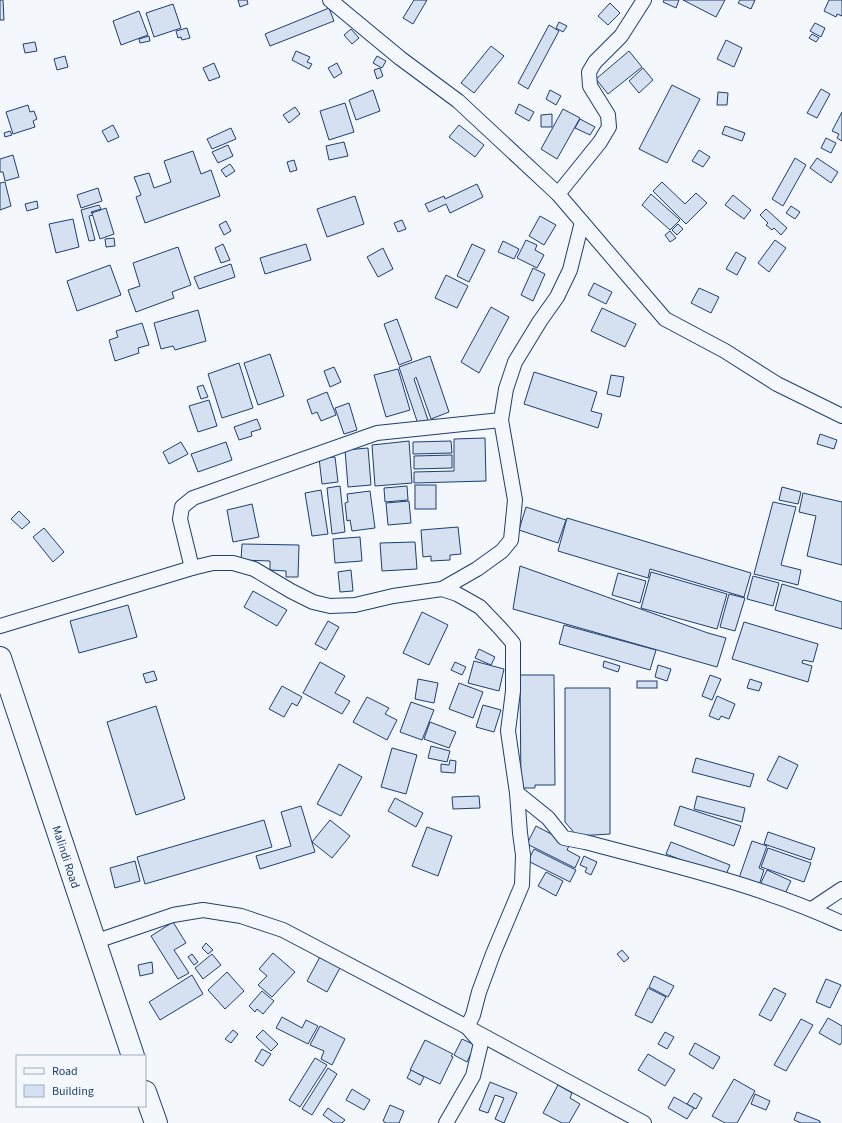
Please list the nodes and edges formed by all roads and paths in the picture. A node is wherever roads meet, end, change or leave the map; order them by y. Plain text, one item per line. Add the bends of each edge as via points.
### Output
1 (330, 0) edge
2 (644, 0) edge
3 (558, 194) junction
4 (582, 222) junction
5 (842, 416) edge
6 (501, 420) junction
7 (192, 568) junction
8 (442, 589) junction
9 (0, 626) edge
10 (0, 658) edge
11 (517, 793) junction
12 (842, 889) edge
13 (812, 909) junction
14 (842, 922) edge
15 (94, 942) junction
16 (467, 1027) junction
17 (133, 1055) edge
18 (146, 1095) edge
19 (156, 1123) edge
20 (446, 1123) edge
21 (644, 1123) edge

1 - 3 street via 400,58 458,101
2 - 3 street via 621,36 595,62 589,72 590,86 608,115 609,127
3 - 4 street
4 - 5 street via 665,319 725,351 777,384
4 - 6 street via 567,277 515,362 506,389
6 - 7 street via 377,433 193,498 182,507 180,519
6 - 8 street via 515,500 510,540 502,551
7 - 8 street via 213,563 233,563 254,569 313,602 330,606
7 - 9 street
8 - 11 street via 480,607 513,643 513,691 508,731
10 - 15 highway, Malindi Road
11 - 13 street via 548,818 564,838 735,882
11 - 16 street via 523,855 522,885 493,954
12 - 13 street
13 - 14 street
15 - 16 street via 181,914 203,910 241,916 283,930
15 - 17 highway, Malindi Road
16 - 20 street via 481,1043 473,1076
16 - 21 street
18 - 19 highway

